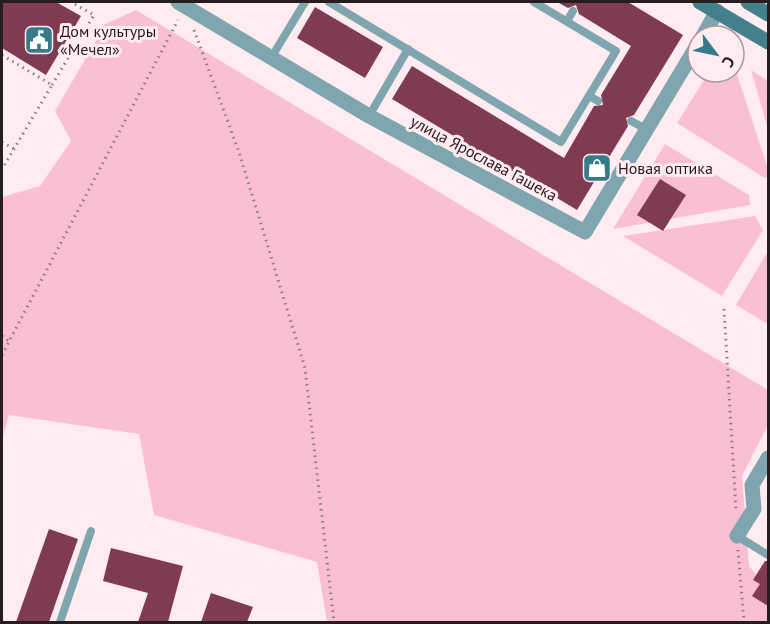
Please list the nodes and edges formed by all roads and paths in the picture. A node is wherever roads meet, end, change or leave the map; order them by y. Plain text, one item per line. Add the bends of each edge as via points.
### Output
1 (71, 2) edge
2 (305, 2) edge
3 (329, 2) edge
4 (534, 2) edge
5 (700, 2) edge
6 (748, 2) edge
7 (182, 4) edge
8 (573, 11) dead end
9 (717, 12) junction
10 (768, 14) edge
11 (567, 21) junction
12 (710, 24) edge
13 (768, 42) edge
14 (408, 49) junction
15 (2, 55) edge
16 (271, 58) junction
17 (686, 64) edge
18 (52, 85) junction
19 (589, 96) junction
20 (598, 101) dead end
21 (369, 116) junction
22 (631, 121) dead end
23 (646, 129) junction
24 (2, 142) edge
25 (14, 149) junction
26 (2, 169) edge
27 (724, 309) dead end
28 (2, 336) edge
29 (9, 341) junction
30 (2, 355) edge
31 (768, 458) edge
32 (91, 531) dead end
33 (737, 536) junction
34 (768, 555) edge
35 (60, 622) edge
36 (334, 622) edge
37 (744, 622) edge

1 - 18 path via 94,15
2 - 16 lane
3 - 14 lane
4 - 11 lane
5 - 9 main road
6 - 10 main road
7 - 16 street, улица Ярослава Гашека
7 - 29 path
7 - 36 path via 239,152 304,368
8 - 11 lane
9 - 12 street
9 - 13 main road
11 - 19 lane via 616,51
14 - 19 lane via 561,142
14 - 21 lane
15 - 18 path
16 - 21 street, улица Ярослава Гашека
17 - 23 street, улица Ярослава Гашека
18 - 25 path
19 - 20 lane
21 - 23 street, улица Ярослава Гашека via 585,232
22 - 23 lane
24 - 25 path
25 - 26 path
27 - 33 path
28 - 29 path
29 - 30 path
31 - 33 street via 752,485 754,509
32 - 35 lane
33 - 34 lane
33 - 37 path

